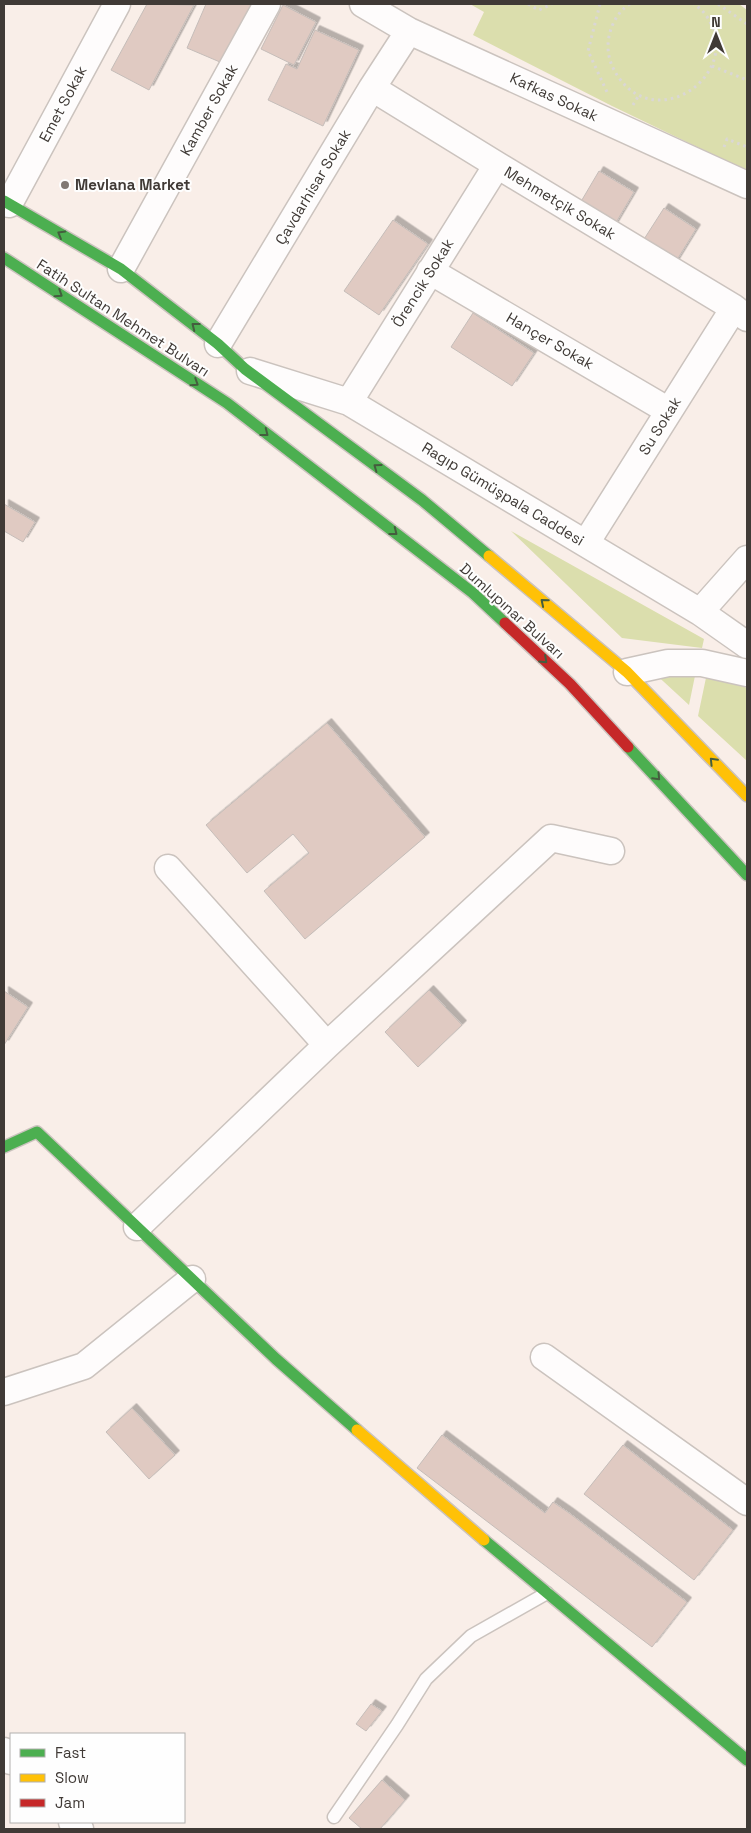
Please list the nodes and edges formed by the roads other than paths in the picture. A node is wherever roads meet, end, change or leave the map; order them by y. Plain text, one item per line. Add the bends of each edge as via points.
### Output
1 (117, 4) edge
2 (267, 4) edge
3 (363, 4) edge
4 (409, 31) junction
5 (372, 88) junction
6 (497, 165) junction
7 (747, 185) edge
8 (7, 202) edge
9 (4, 258) edge
10 (121, 269) junction
11 (430, 271) junction
12 (741, 313) edge
13 (218, 344) junction
14 (245, 369) junction
15 (349, 402) junction
16 (227, 403) joint
17 (669, 411) junction
18 (586, 543) junction
19 (747, 559) edge
20 (700, 612) junction
21 (747, 645) edge
22 (628, 672) junction
23 (747, 673) edge
24 (747, 796) edge
25 (611, 851) dead end
26 (168, 868) dead end
27 (747, 875) edge
28 (327, 1045) junction
29 (4, 1148) edge
30 (137, 1227) junction
31 (192, 1279) junction
32 (544, 1357) dead end
33 (4, 1392) edge
34 (747, 1502) edge
35 (547, 1593) junction
36 (747, 1760) edge
37 (334, 1817) dead end

1 - 8 street, Emet Sokak
2 - 10 street, Kamber Sokak
3 - 4 street, Kafkas Sokak
4 - 5 street, Çavdarhisar Sokak
4 - 7 street, Kafkas Sokak
5 - 6 street, Mehmetçik Sokak
5 - 13 street, Çavdarhisar Sokak
6 - 11 street, Örencik Sokak
6 - 12 street, Mehmetçik Sokak
10 -> 8 main road, Fatih Sultan Mehmet Bulvarı
9 -> 16 main road, Fatih Sultan Mehmet Bulvarı
13 -> 10 main road, Fatih Sultan Mehmet Bulvarı
11 - 15 street, Örencik Sokak
11 - 17 street, Hançer Sokak
12 - 17 street, Su Sokak
13 - 14 main road, Fatih Sultan Mehmet Bulvarı
14 - 15 street, Ragıp Gümüşpala Caddesi
22 -> 14 main road, Dumlupınar Bulvarı via 422,500
15 - 18 street, Ragıp Gümüşpala Caddesi
16 -> 27 main road, Dumlupınar Bulvarı via 473,593 570,684
17 - 18 street, Su Sokak
18 - 20 street, Ragıp Gümüşpala Caddesi
19 - 20 street
20 - 21 street, Ragıp Gümüşpala Caddesi
22 - 23 street via 668,663 702,663
24 -> 22 main road, Dumlupınar Bulvarı
25 - 28 street via 551,838
26 - 28 street
28 - 30 street
29 - 30 main road via 37,1132
30 - 31 main road
31 - 33 street via 84,1366
31 - 35 main road via 276,1359
32 - 34 street
35 - 36 main road
35 - 37 lane via 471,1636 426,1678

